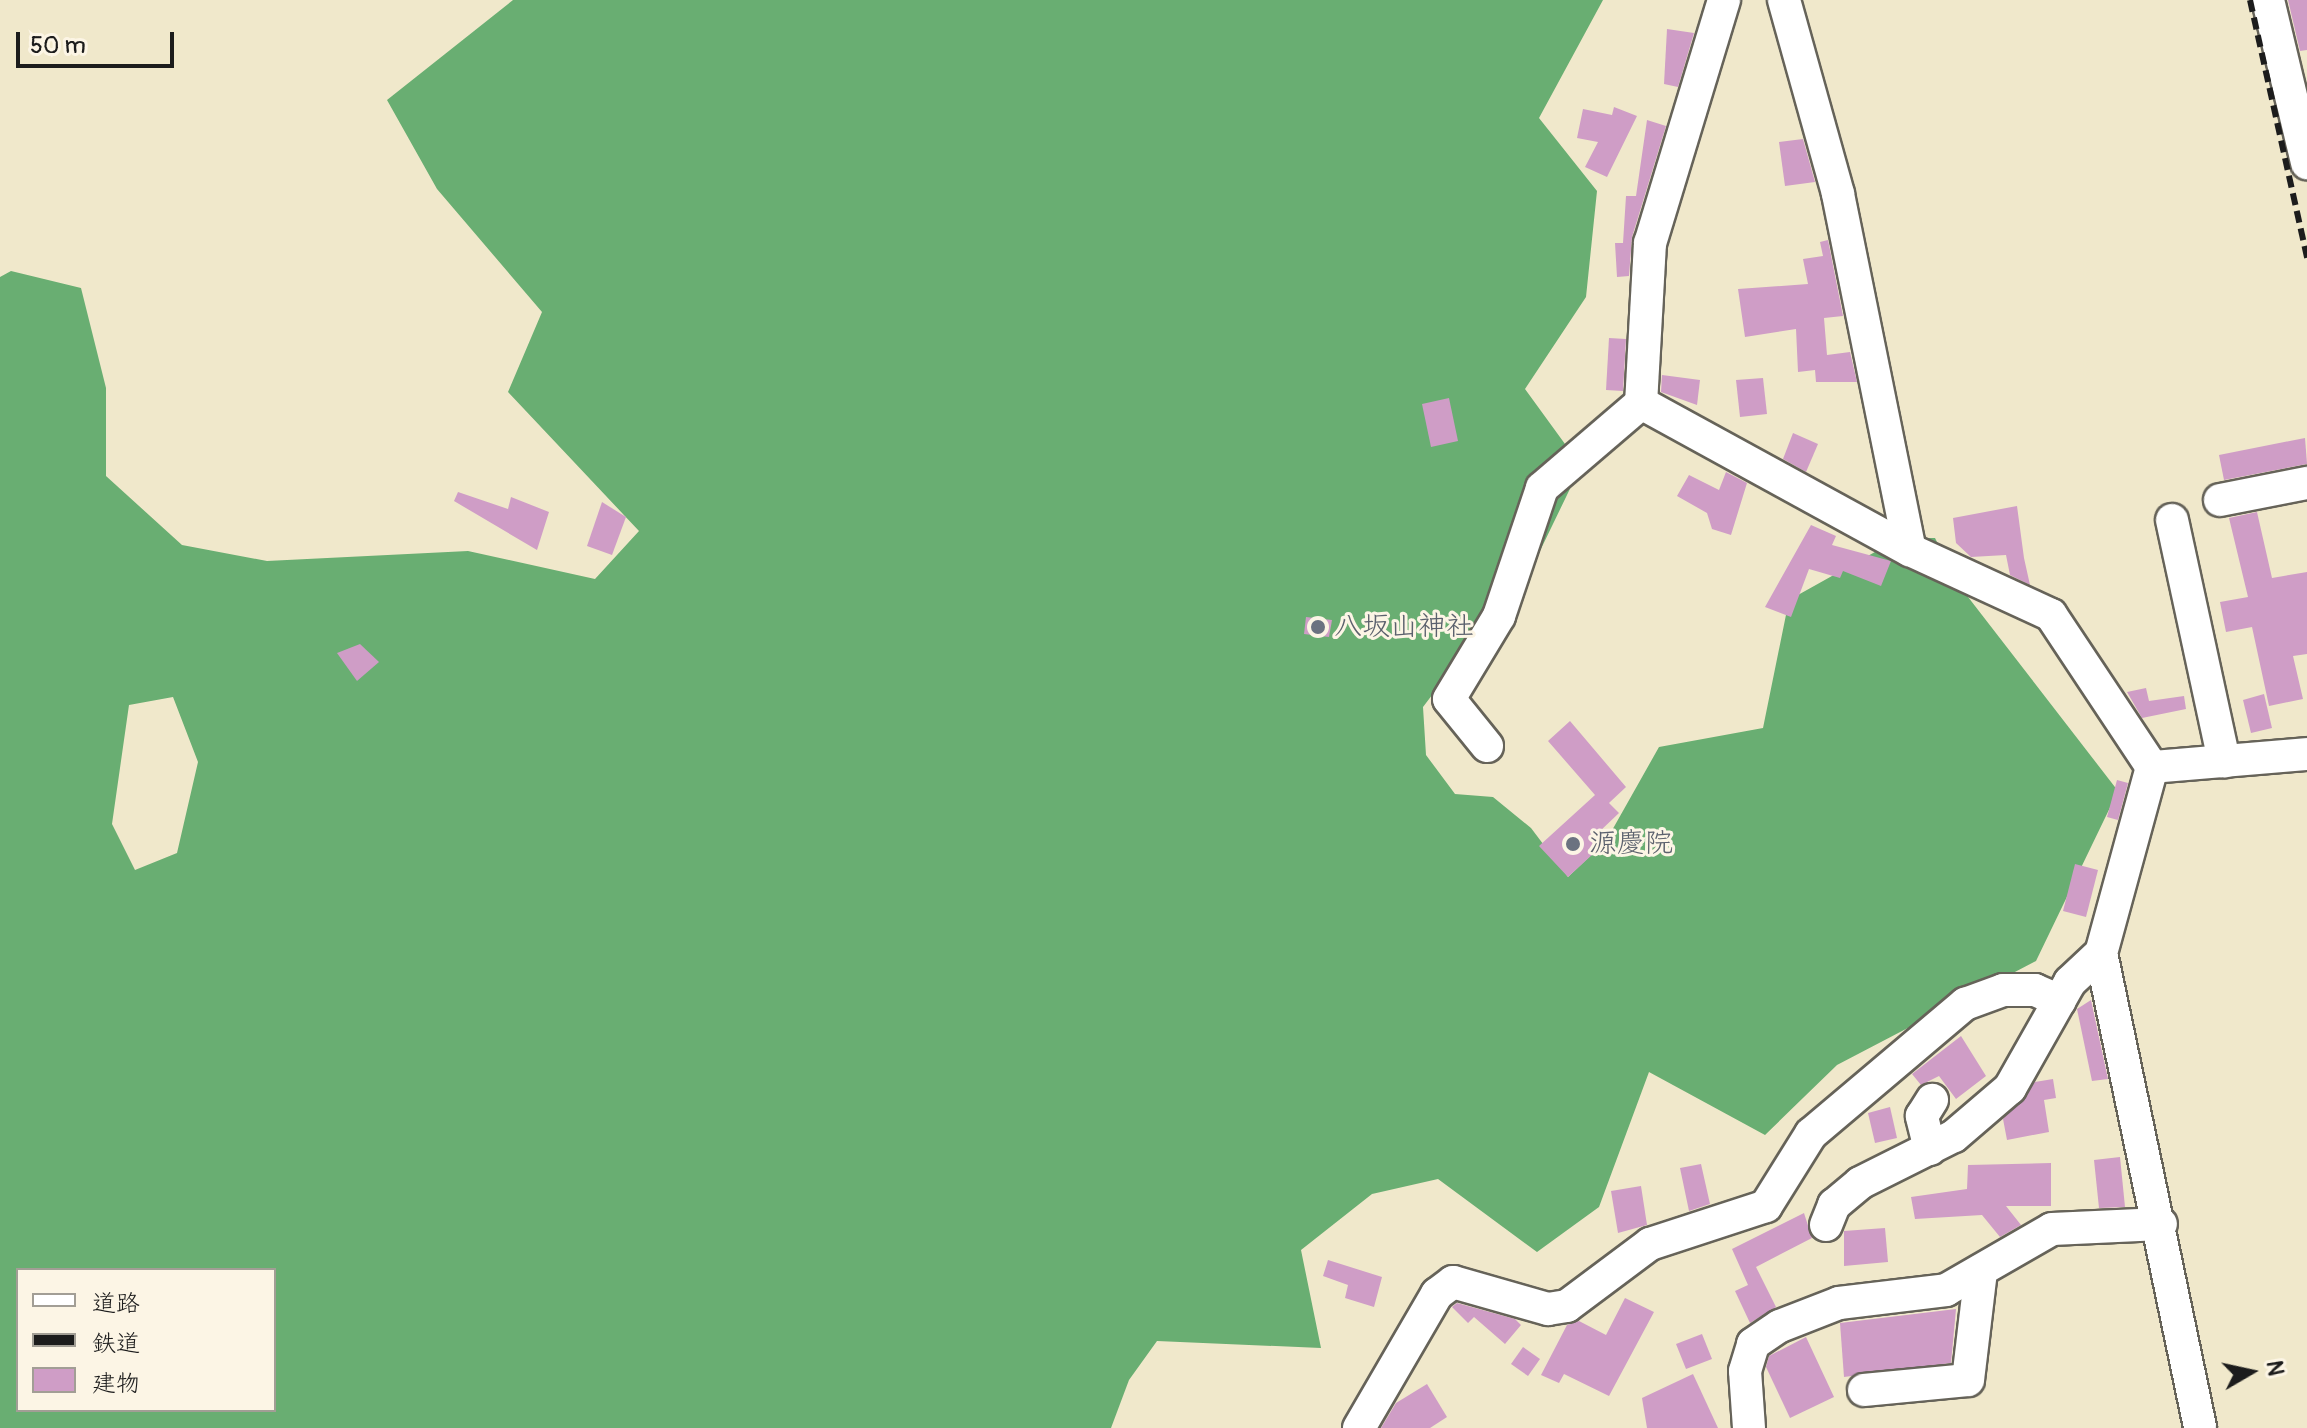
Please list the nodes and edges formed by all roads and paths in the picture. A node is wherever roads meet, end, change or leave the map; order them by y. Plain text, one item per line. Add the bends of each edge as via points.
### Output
1 (1724, 0) edge
2 (1784, 0) edge
3 (2268, 0) edge
4 (2298, 88) edge
5 (2307, 163) edge
6 (1641, 403) junction
7 (2307, 483) edge
8 (2220, 500) dead end
9 (2172, 520) dead end
10 (1910, 550) junction
11 (1487, 746) dead end
12 (2307, 754) edge
13 (2224, 761) junction
14 (2152, 767) junction
15 (2101, 953) junction
16 (2060, 1001) junction
17 (1932, 1100) dead end
18 (1930, 1149) junction
19 (2161, 1224) junction
20 (1826, 1225) dead end
21 (1981, 1271) junction
22 (1864, 1390) dead end
23 (1359, 1428) edge
24 (1749, 1428) edge
25 (2200, 1428) edge

1 - 6 street via 1650,243
2 - 10 street via 1838,194
3 - 4 street
4 - 5 street
6 - 10 street
6 - 11 street via 1542,488 1499,616 1449,699
7 - 8 street
9 - 13 street
10 - 14 street via 2051,615
12 - 13 street
13 - 14 street
14 - 15 street
15 - 16 street
15 - 19 street
16 - 18 street via 2010,1088
16 - 23 street via 2003,990 1956,1009 1811,1134 1766,1206 1650,1244 1567,1306 1548,1309 1453,1282 1437,1294
17 - 18 street via 1922,1116
18 - 20 street via 1860,1183 1834,1205
19 - 21 street via 2052,1229
19 - 25 street
21 - 22 street via 1968,1380
21 - 24 street via 1922,1298 1839,1303 1753,1344 1745,1371

